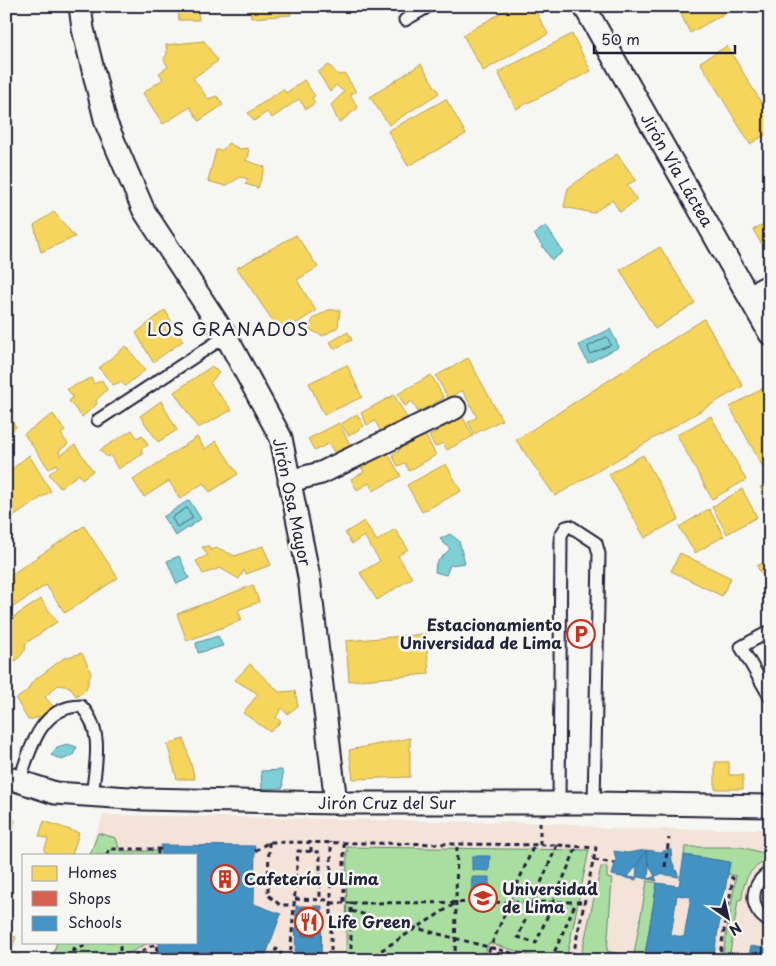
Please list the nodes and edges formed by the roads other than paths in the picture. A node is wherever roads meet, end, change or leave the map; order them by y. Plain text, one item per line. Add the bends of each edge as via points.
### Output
1 (80, 6) edge
2 (429, 6) edge
3 (584, 6) edge
4 (405, 20) dead end
5 (770, 285) edge
6 (749, 296) junction
7 (770, 334) edge
8 (226, 336) junction
9 (455, 408) dead end
10 (98, 420) dead end
11 (288, 481) junction
12 (770, 630) edge
13 (770, 697) edge
14 (12, 779) edge
15 (92, 797) junction
16 (336, 803) junction
17 (559, 803) junction
18 (594, 803) junction
19 (770, 806) edge
20 (770, 872) edge
21 (770, 922) edge

1 - 8 street, Jirón Osa Mayor via 106,123 144,211
2 - 4 lane
3 - 6 street, Jirón Vía Láctea
5 - 6 street
6 - 7 street, Jirón Vía Láctea
8 - 10 lane
8 - 11 street, Jirón Osa Mayor via 280,438
9 - 11 street via 321,473
11 - 16 street, Jirón Osa Mayor via 309,577
12 - 13 lane via 741,647
14 - 15 street, Jirón Cruz del Sur via 55,793
14 - 15 lane via 42,726 59,711 81,706 92,716 97,730
15 - 16 street, Jirón Cruz del Sur
16 - 17 street, Jirón Cruz del Sur
17 - 18 street, Jirón Cruz del Sur
17 - 18 lane via 562,535 570,526 596,543 599,554
18 - 19 street, Jirón Cruz del Sur
20 - 21 lane via 756,885 753,899 756,911

